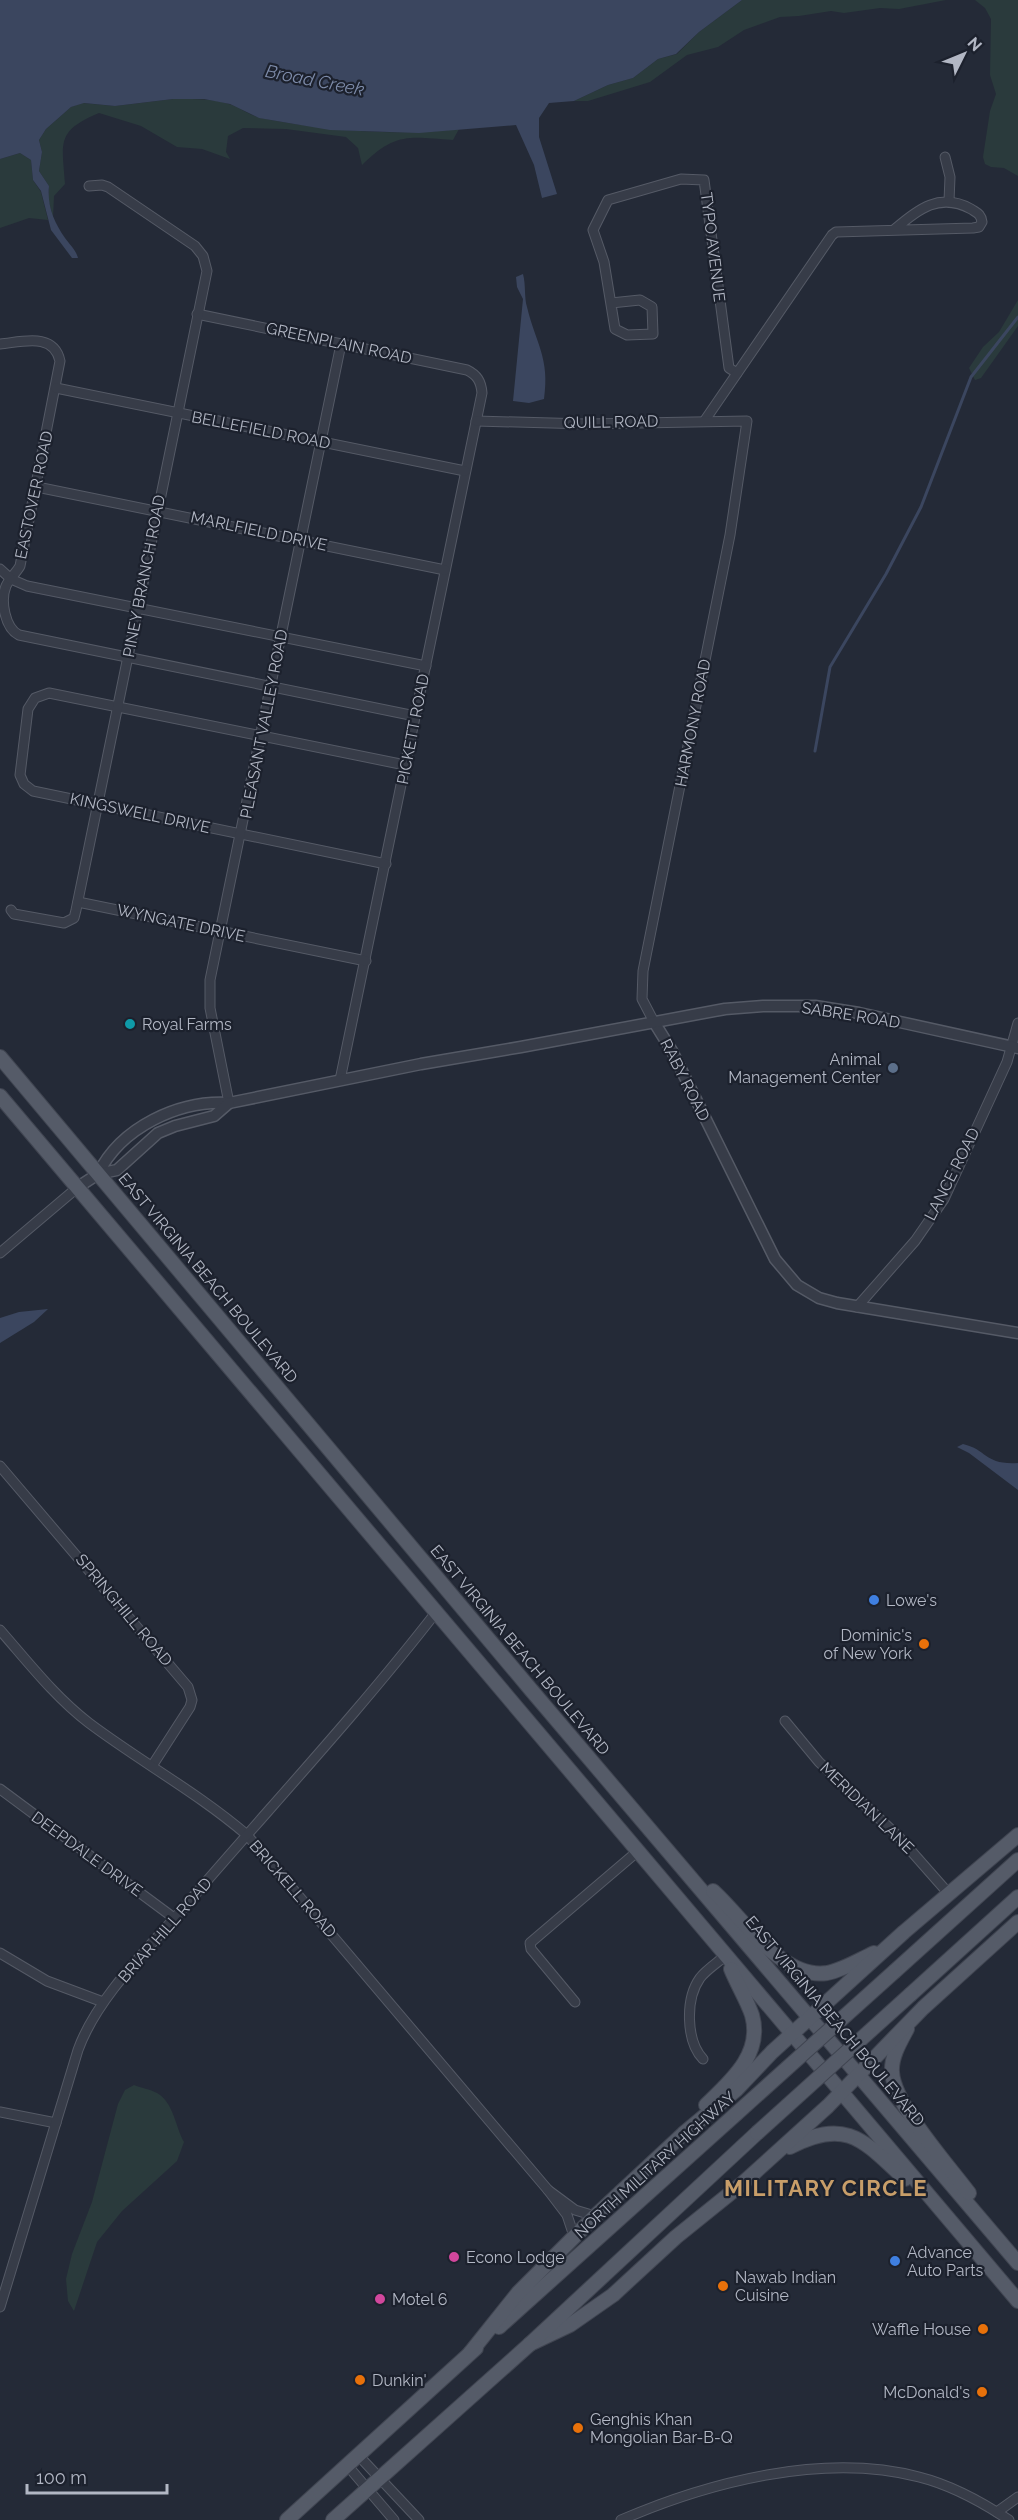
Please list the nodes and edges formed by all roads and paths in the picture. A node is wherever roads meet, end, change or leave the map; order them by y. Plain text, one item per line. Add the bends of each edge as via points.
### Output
1 (945, 157) dead end
2 (89, 186) dead end
3 (949, 201) junction
4 (895, 229) junction
5 (611, 303) junction
6 (197, 314) junction
7 (0, 344) edge
8 (340, 344) junction
9 (737, 374) junction
10 (478, 378) joint
11 (56, 388) junction
12 (177, 413) junction
13 (705, 420) junction
14 (476, 421) junction
15 (747, 421) joint
16 (320, 442) junction
17 (465, 471) junction
18 (37, 487) junction
19 (158, 511) junction
20 (300, 540) junction
21 (0, 569) edge
22 (446, 570) junction
23 (11, 579) junction
24 (138, 609) junction
25 (280, 638) junction
26 (128, 658) junction
27 (426, 666) junction
28 (270, 687) junction
29 (119, 706) junction
30 (415, 716) junction
31 (261, 736) junction
32 (405, 765) junction
33 (97, 804) junction
34 (242, 834) junction
35 (386, 864) junction
36 (78, 902) junction
37 (11, 910) dead end
38 (221, 932) junction
39 (366, 961) junction
40 (654, 1022) junction
41 (1018, 1023) edge
42 (1015, 1048) edge
43 (0, 1057) edge
44 (340, 1080) junction
45 (0, 1096) edge
46 (229, 1103) junction
47 (98, 1174) junction
48 (78, 1187) junction
49 (0, 1252) edge
50 (856, 1307) junction
51 (1018, 1333) edge
52 (0, 1466) edge
53 (437, 1611) junction
54 (0, 1630) edge
55 (785, 1721) dead end
56 (152, 1766) junction
57 (0, 1789) edge
58 (247, 1835) junction
59 (1018, 1835) edge
60 (638, 1851) junction
61 (1018, 1860) edge
62 (683, 1867) junction
63 (949, 1894) junction
64 (1018, 1898) edge
65 (174, 1918) junction
66 (1018, 1922) edge
67 (889, 1945) junction
68 (0, 1953) edge
69 (725, 1956) junction
70 (103, 2002) junction
71 (575, 2002) dead end
72 (922, 2008) junction
73 (809, 2018) junction
74 (792, 2033) junction
75 (703, 2059) dead end
76 (858, 2074) junction
77 (842, 2092) junction
78 (0, 2112) edge
79 (56, 2123) junction
80 (772, 2156) junction
81 (645, 2169) junction
82 (548, 2190) junction
83 (942, 2212) junction
84 (595, 2216) junction
85 (574, 2236) junction
86 (1006, 2249) junction
87 (1018, 2263) edge
88 (1018, 2301) edge
89 (0, 2307) edge
90 (530, 2344) junction
91 (470, 2353) junction
92 (358, 2456) junction
93 (347, 2465) junction
94 (380, 2478) junction
95 (368, 2490) junction
96 (1018, 2497) edge
97 (997, 2512) junction
98 (287, 2520) edge
99 (333, 2520) edge
100 (394, 2520) edge
101 (419, 2520) edge
102 (621, 2520) edge
103 (1009, 2520) edge

1 - 3 street via 951,177
2 - 6 street, PINEY BRANCH ROAD via 108,187 201,252 207,271
3 - 4 street via 927,204
3 - 4 street via 979,213 981,225
4 - 9 street via 836,232
5 - 5 street, TYPO AVENUE via 640,300 652,307 653,334 627,335 615,329
5 - 9 street, TYPO AVENUE via 604,262 593,230 608,200 681,180 704,180 729,368
6 - 8 street, GREENPLAIN ROAD
6 - 12 street, PINEY BRANCH ROAD
7 - 11 street, EASTOVER ROAD via 40,340 51,344 60,361
8 - 10 street, GREENPLAIN ROAD via 466,370
8 - 16 street, PLEASANT VALLEY ROAD
9 - 13 street
10 - 14 street, PICKETT ROAD via 482,393
11 - 12 street, BELLEFIELD ROAD
11 - 18 street, EASTOVER ROAD
12 - 16 street, BELLEFIELD ROAD
12 - 19 street, PINEY BRANCH ROAD
13 - 14 street, QUILL ROAD via 586,424
13 - 15 street, QUILL ROAD
14 - 17 street, PICKETT ROAD
15 - 40 street, HARMONY ROAD via 730,535 643,971 642,999
16 - 17 street, BELLEFIELD ROAD
16 - 20 street, PLEASANT VALLEY ROAD
17 - 22 street, PICKETT ROAD
18 - 19 street, MARLFIELD DRIVE
18 - 23 street, EASTOVER ROAD via 20,566
19 - 20 street, MARLFIELD DRIVE
19 - 24 street, PINEY BRANCH ROAD
20 - 22 street, MARLFIELD DRIVE
20 - 25 street, PLEASANT VALLEY ROAD
21 - 23 street
22 - 27 street, PICKETT ROAD
23 - 24 street via 27,586
23 - 26 street, EASTOVER ROAD via 3,598 9,628 14,632
24 - 25 street
24 - 26 street, PINEY BRANCH ROAD
25 - 27 street
25 - 28 street, PLEASANT VALLEY ROAD
26 - 28 street
26 - 29 street, PINEY BRANCH ROAD
27 - 30 street, PICKETT ROAD
28 - 30 street
28 - 31 street, PLEASANT VALLEY ROAD
29 - 31 street
29 - 33 street, PINEY BRANCH ROAD
29 - 33 street, KINGSWELL DRIVE via 49,693 35,698 28,709 21,763 21,778 28,788
30 - 32 street, PICKETT ROAD
31 - 32 street
31 - 34 street, PLEASANT VALLEY ROAD
32 - 35 street, PICKETT ROAD
33 - 34 street, KINGSWELL DRIVE
33 - 36 street, PINEY BRANCH ROAD
34 - 35 street, KINGSWELL DRIVE
34 - 38 street, PLEASANT VALLEY ROAD
35 - 39 street, PICKETT ROAD
36 - 37 street via 74,918 64,923 14,914
36 - 38 street, WYNGATE DRIVE
38 - 39 street, WYNGATE DRIVE
38 - 46 street, PLEASANT VALLEY ROAD via 209,991
39 - 44 street, PICKETT ROAD
40 - 42 street, SABRE ROAD via 725,1009 815,1006
40 - 44 street, RABY ROAD
40 - 50 street, RABY ROAD via 775,1259 808,1292
41 - 42 street, LANCE ROAD
42 - 50 street, LANCE ROAD via 944,1199 915,1241
43 - 47 main road, EAST VIRGINIA BEACH BOULEVARD
44 - 46 street, RABY ROAD
45 - 48 main road
46 - 47 street, RABY ROAD via 214,1116 158,1133 117,1170
46 - 47 street, RABY ROAD via 207,1102 160,1115 106,1158
47 - 48 street
47 - 62 main road, EAST VIRGINIA BEACH BOULEVARD
48 - 49 street
48 - 53 main road
50 - 51 street, RABY ROAD
52 - 56 street, SPRINGHILL ROAD via 188,1687 190,1707
53 - 58 street, BRIAR HILL ROAD
53 - 60 main road
54 - 56 street, BRICKELL ROAD via 66,1703
55 - 63 street, MERIDIAN LANE
56 - 58 street, BRICKELL ROAD
57 - 65 street, DEEPDALE DRIVE
58 - 65 street, BRIAR HILL ROAD
58 - 82 street, BRICKELL ROAD
59 - 63 main road
60 - 69 main road
60 - 71 street via 531,1943 531,1949
61 - 91 main road, NORTH MILITARY HIGHWAY, bridge
62 - 67 main road via 796,1969 829,1973
62 - 73 main road, EAST VIRGINIA BEACH BOULEVARD
63 - 67 main road
64 - 90 main road, bridge
65 - 70 street, BRIAR HILL ROAD
66 - 72 main road
67 - 73 main road
68 - 70 street via 47,1981
69 - 74 main road
69 - 75 street via 700,1978 693,1998 690,2035
69 - 81 main road via 752,2014 752,2048 740,2070
70 - 79 street, BRIAR HILL ROAD via 84,2034
72 - 76 main road
72 - 86 main road via 897,2050 892,2071 895,2088
73 - 74 main road
73 - 76 main road, EAST VIRGINIA BEACH BOULEVARD
74 - 77 main road
74 - 81 main road via 737,2089
76 - 77 main road
76 - 86 main road, EAST VIRGINIA BEACH BOULEVARD
77 - 80 main road
77 - 83 main road
78 - 79 street
79 - 89 street, BRIAR HILL ROAD
80 - 83 main road via 809,2137 845,2133 877,2153
80 - 90 main road via 614,2295 570,2325
81 - 84 main road
82 - 84 street, BRICKELL ROAD via 575,2210
82 - 85 street, BRICKELL ROAD via 567,2215
83 - 88 main road
84 - 85 main road
85 - 91 main road via 518,2293
86 - 87 main road, EAST VIRGINIA BEACH BOULEVARD
90 - 94 main road
91 - 92 main road, NORTH MILITARY HIGHWAY
92 - 93 main road, NORTH MILITARY HIGHWAY
92 - 94 street
93 - 95 street
93 - 98 main road, NORTH MILITARY HIGHWAY
94 - 95 main road
94 - 101 street
95 - 99 main road
95 - 100 street
96 - 97 street
97 - 102 street via 918,2477 825,2469 736,2481
97 - 103 street

